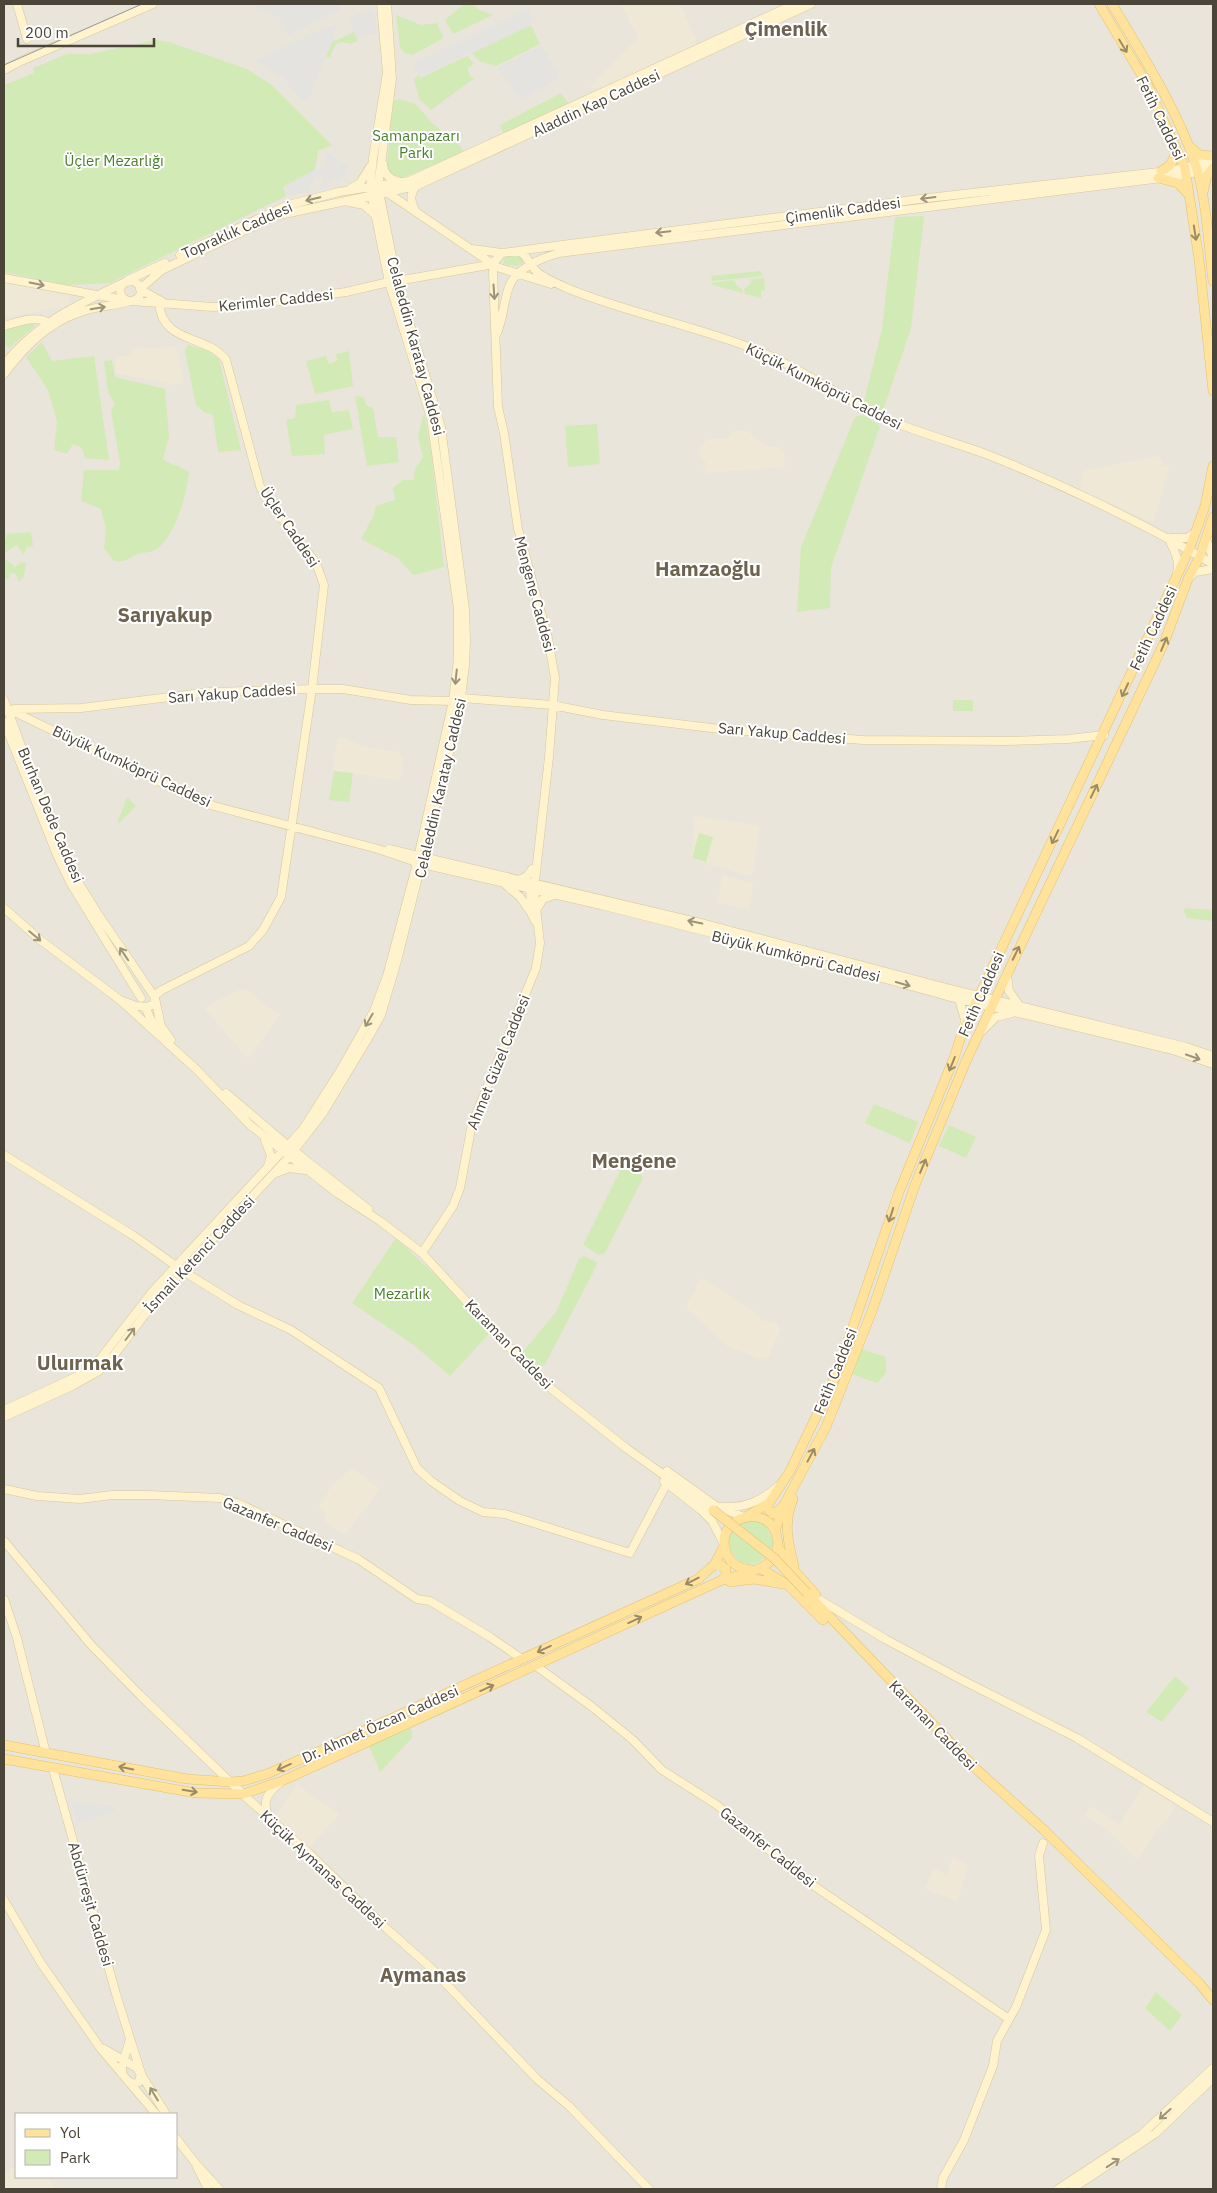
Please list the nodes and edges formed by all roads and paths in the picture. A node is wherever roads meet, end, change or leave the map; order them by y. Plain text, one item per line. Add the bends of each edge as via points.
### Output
1 (17, 4) edge
2 (153, 4) edge
3 (381, 4) edge
4 (387, 4) edge
5 (795, 4) edge
6 (811, 4) edge
7 (1099, 4) edge
8 (1112, 4) edge
9 (27, 40) dead end
10 (4, 70) edge
11 (602, 96) junction
12 (1176, 144) junction
13 (1189, 146) junction
14 (382, 157) junction
15 (1213, 157) edge
16 (373, 158) junction
17 (1213, 167) edge
18 (1196, 168) junction
19 (1186, 171) junction
20 (1160, 174) junction
21 (405, 186) junction
22 (416, 186) junction
23 (339, 192) junction
24 (380, 192) junction
25 (1202, 197) junction
26 (344, 201) junction
27 (1190, 201) junction
28 (416, 211) junction
29 (380, 217) junction
30 (472, 249) junction
31 (518, 251) junction
32 (502, 253) junction
33 (549, 255) junction
34 (494, 264) junction
35 (531, 265) junction
36 (472, 268) junction
37 (520, 273) junction
38 (4, 278) edge
39 (548, 278) junction
40 (127, 281) junction
41 (393, 281) junction
42 (1213, 281) edge
43 (565, 287) junction
44 (141, 289) junction
45 (71, 291) junction
46 (96, 295) junction
47 (129, 301) junction
48 (162, 303) junction
49 (70, 309) junction
50 (47, 322) junction
51 (4, 326) edge
52 (496, 334) junction
53 (4, 364) edge
54 (4, 374) edge
55 (1213, 391) edge
56 (1213, 466) edge
57 (1213, 517) edge
58 (1199, 527) junction
59 (1168, 538) junction
60 (1206, 539) junction
61 (1189, 550) junction
62 (1200, 556) junction
63 (1213, 558) edge
64 (1213, 564) edge
65 (1213, 569) edge
66 (1188, 579) junction
67 (1175, 582) junction
68 (312, 688) junction
69 (462, 698) junction
70 (4, 700) edge
71 (453, 701) junction
72 (552, 704) junction
73 (7, 708) edge
74 (4, 722) edge
75 (1104, 735) junction
76 (293, 824) junction
77 (538, 855) junction
78 (420, 860) junction
79 (532, 869) junction
80 (518, 880) junction
81 (505, 884) junction
82 (532, 886) junction
83 (551, 887) junction
84 (557, 895) junction
85 (4, 908) edge
86 (533, 911) junction
87 (8, 916) edge
88 (1007, 972) junction
89 (154, 996) junction
90 (959, 999) junction
91 (120, 1000) junction
92 (977, 1000) junction
93 (992, 1003) junction
94 (143, 1004) junction
95 (1019, 1010) junction
96 (964, 1030) junction
97 (159, 1035) junction
98 (978, 1036) junction
99 (1213, 1056) edge
100 (1213, 1064) edge
101 (263, 1136) junction
102 (288, 1151) junction
103 (4, 1156) edge
104 (267, 1168) junction
105 (309, 1172) junction
106 (270, 1177) junction
107 (380, 1221) junction
108 (422, 1253) junction
109 (181, 1269) junction
110 (4, 1410) edge
111 (4, 1417) edge
112 (643, 1460) junction
113 (801, 1473) junction
114 (784, 1480) junction
115 (667, 1483) junction
116 (4, 1489) edge
117 (769, 1503) junction
118 (785, 1503) junction
119 (714, 1508) junction
120 (746, 1516) junction
121 (775, 1531) junction
122 (4, 1541) edge
123 (724, 1545) junction
124 (778, 1547) junction
125 (710, 1568) junction
126 (756, 1569) junction
127 (795, 1572) junction
128 (716, 1583) junction
129 (788, 1585) junction
130 (4, 1599) edge
131 (820, 1600) junction
132 (848, 1636) junction
133 (522, 1659) junction
134 (536, 1666) junction
135 (4, 1746) edge
136 (46, 1753) junction
137 (4, 1759) edge
138 (52, 1769) junction
139 (230, 1782) junction
140 (282, 1782) junction
141 (242, 1794) junction
142 (268, 1816) junction
143 (1213, 1822) edge
144 (1043, 1843) dead end
145 (4, 1900) edge
146 (1213, 2000) edge
147 (1009, 2019) junction
148 (130, 2039) junction
149 (98, 2043) junction
150 (112, 2054) junction
151 (124, 2060) junction
152 (1213, 2068) edge
153 (141, 2073) junction
154 (125, 2078) junction
155 (1213, 2078) edge
156 (155, 2113) edge
157 (165, 2113) edge
158 (178, 2140) edge
159 (197, 2165) junction
160 (206, 2187) edge
161 (219, 2189) edge
162 (649, 2189) edge
163 (941, 2189) edge
164 (1058, 2189) edge
165 (1072, 2189) edge

1 - 9 street
2 - 10 street
3 - 16 street, Celaleddin Karatay Caddesi via 387,73
4 - 14 street, Celaleddin Karatay Caddesi via 392,79
5 - 11 street, Aladdin Kap Caddesi
6 - 11 street, Aladdin Kap Caddesi
7 -> 12 main road, Fetih Caddesi via 1148,86
8 - 13 main road, Fetih Caddesi via 1148,65
11 - 21 street, Aladdin Kap Caddesi
11 - 22 street, Aladdin Kap Caddesi
12 - 19 main road, Fetih Caddesi
12 - 20 main road via 1175,158 1170,167
13 - 15 main road via 1200,155
13 - 18 main road, Fetih Caddesi
14 - 21 street via 387,176
14 - 24 street, Celaleddin Karatay Caddesi
15 - 18 street
16 - 23 street via 360,184
16 - 24 street, Celaleddin Karatay Caddesi
17 - 18 street
17 - 25 main road via 1205,181
18 - 19 street, Çimenlik Caddesi
18 - 25 main road, Fetih Caddesi
19 - 20 street, Çimenlik Caddesi
19 - 27 main road, Fetih Caddesi
20 - 27 main road via 1181,185
20 -> 31 street, Çimenlik Caddesi via 937,197
20 - 33 street, Çimenlik Caddesi
21 - 22 street, Aladdin Kap Caddesi
21 - 24 street, Aladdin Kap Caddesi
21 - 24 street
22 - 28 street via 411,198
23 - 24 street, Topraklık Caddesi
23 -> 40 street, Topraklık Caddesi via 278,208
24 - 26 street, Topraklık Caddesi
24 - 28 street
24 - 29 street, Celaleddin Karatay Caddesi
24 - 29 street via 386,203
25 - 42 main road, Fetih Caddesi
26 - 29 street via 364,205
26 - 44 street, Topraklık Caddesi via 274,216 162,270
27 -> 55 main road, Fetih Caddesi
28 - 30 street
29 - 41 street, Celaleddin Karatay Caddesi
30 - 32 street
30 - 34 street
30 - 36 street via 477,259
31 - 32 street, Çimenlik Caddesi
31 - 35 street, Küçük Kumköprü Caddesi via 525,254
32 - 34 street
33 - 35 street, Çimenlik Caddesi
33 - 39 street via 544,267
34 - 36 street, Kerimler Caddesi
34 - 37 street, Küçük Kumköprü Caddesi via 506,271
34 -> 52 street, Mengene Caddesi
35 - 37 street, Çimenlik Caddesi
35 - 39 street, Küçük Kumköprü Caddesi
36 - 41 street, Kerimler Caddesi
37 - 43 street, Küçük Kumköprü Caddesi
37 - 52 street, Mengene Caddesi via 508,288 504,316
38 -> 45 street
39 - 43 street, Küçük Kumköprü Caddesi
40 - 44 street via 135,281
40 - 46 street, Topraklık Caddesi
40 - 47 street via 121,286 120,293
41 - 48 street, Kerimler Caddesi via 346,292 266,303 213,306
41 - 69 street, Celaleddin Karatay Caddesi via 440,427 465,609
41 -> 71 street, Celaleddin Karatay Caddesi via 436,447 458,608 458,659
43 - 59 street, Küçük Kumköprü Caddesi via 656,319 694,327 760,352 816,378 886,418 1070,489
44 - 47 street via 139,297
44 - 48 street
45 - 46 street
45 - 49 street via 76,300
46 - 47 street
46 - 49 street, Topraklık Caddesi
47 - 48 street, Kerimler Caddesi
54 -> 47 street via 34,340 62,320 79,312
48 - 68 street, Üçler Caddesi via 160,314 173,331 212,347 226,360 265,497 316,563 322,576 324,585
49 - 50 street, Topraklık Caddesi
50 - 51 street via 29,320
50 - 53 street, Topraklık Caddesi
52 - 72 street, Mengene Caddesi via 498,407 518,530 551,653 555,678
56 - 58 main road, Fetih Caddesi
57 - 60 main road, Fetih Caddesi
58 - 59 street via 1187,538
58 - 61 main road, Fetih Caddesi
59 - 61 street, Küçük Kumköprü Caddesi
59 - 67 street via 1179,568
60 - 62 main road, Fetih Caddesi
60 - 63 street
61 - 62 street, Küçük Kumköprü Caddesi
61 - 67 main road, Fetih Caddesi
62 - 64 street, Küçük Kumköprü Caddesi
62 - 66 main road, Fetih Caddesi
65 - 66 street via 1196,572
88 -> 66 main road, Fetih Caddesi via 1164,643
67 -> 75 main road, Fetih Caddesi
68 - 71 street, Sarı Yakup Caddesi via 343,689 411,700
68 - 73 street, Sarı Yakup Caddesi via 210,692 81,708
68 - 76 street, Üçler Caddesi
69 - 72 street, Sarı Yakup Caddesi
69 - 78 street, Celaleddin Karatay Caddesi
70 - 73 street, Burhan Dede Caddesi
71 - 78 street, Celaleddin Karatay Caddesi
72 - 75 street, Sarı Yakup Caddesi via 603,715 720,729 863,740 1007,741
72 - 77 street, Mengene Caddesi
73 - 76 street, Büyük Kumköprü Caddesi via 193,798 220,808
89 -> 73 street, Burhan Dede Caddesi via 74,875
74 - 94 street, Burhan Dede Caddesi via 70,884
75 -> 92 main road, Fetih Caddesi
76 - 78 street, Büyük Kumköprü Caddesi
76 - 89 street, Üçler Caddesi via 281,897 263,930 249,946
77 - 79 street
77 - 82 street, Mengene Caddesi
77 - 83 street via 543,880
78 - 80 street, Büyük Kumköprü Caddesi
78 - 81 street, Büyük Kumköprü Caddesi
78 - 102 street, Celaleddin Karatay Caddesi via 374,1011 328,1092
79 - 80 street
79 - 82 street
80 - 82 street, Büyük Kumköprü Caddesi
81 - 82 street, Büyük Kumköprü Caddesi
81 - 86 street
82 - 83 street, Büyük Kumköprü Caddesi
82 - 84 street, Büyük Kumköprü Caddesi
82 - 86 street
92 -> 83 street, Büyük Kumköprü Caddesi via 710,925
84 - 86 street via 543,899
84 -> 90 street, Büyük Kumköprü Caddesi
85 - 87 street, Karaman Caddesi
86 - 108 street, Ahmet Güzel Caddesi via 540,943 536,968 472,1124 460,1188 453,1206
87 -> 91 street, Karaman Caddesi
88 - 93 main road, Fetih Caddesi
88 - 95 street via 1009,991
89 - 94 street via 154,1004
89 - 94 street via 145,994
89 - 102 street, Karaman Caddesi via 165,1034
90 - 92 street, Büyük Kumköprü Caddesi
90 - 96 street via 965,1020
91 - 94 street via 130,1005
91 - 97 street, Karaman Caddesi
92 - 93 street, Büyük Kumköprü Caddesi
92 - 96 main road, Fetih Caddesi
93 - 95 street, Büyük Kumköprü Caddesi
93 - 98 main road, Fetih Caddesi
94 - 97 street, Karaman Caddesi
95 - 98 street via 996,1017
95 - 99 street, Büyük Kumköprü Caddesi via 1186,1046
95 -> 100 street, Büyük Kumköprü Caddesi via 1173,1050
96 -> 114 main road, Fetih Caddesi via 899,1192 837,1372
97 - 101 street, Karaman Caddesi
113 -> 98 main road, Fetih Caddesi via 826,1427 852,1363 915,1185
101 - 102 street, Karaman Caddesi
101 - 104 street via 271,1156
102 - 104 street, İsmail Ketenci Caddesi
102 - 105 street, Karaman Caddesi
102 - 106 street, İsmail Ketenci Caddesi
102 - 107 street, Karaman Caddesi
103 - 109 street via 134,1236
104 - 109 street, İsmail Ketenci Caddesi
105 - 106 street via 289,1168
105 - 107 street, Karaman Caddesi
106 - 109 street, İsmail Ketenci Caddesi
107 - 108 street, Karaman Caddesi
108 - 112 street, Karaman Caddesi via 544,1383
109 - 110 street, İsmail Ketenci Caddesi via 152,1292 90,1368
111 -> 109 street, İsmail Ketenci Caddesi via 98,1371
109 - 115 street via 238,1305 291,1330 379,1388 418,1468 460,1501 483,1512 505,1514 630,1553
112 - 115 street, Karaman Caddesi
112 - 119 street, Karaman Caddesi
113 - 118 main road, Fetih Caddesi
113 - 127 main road via 786,1522
114 - 117 main road, Fetih Caddesi
114 - 119 street via 766,1497 753,1503
115 - 123 street, Karaman Caddesi via 712,1521
116 - 133 street, Gazanfer Caddesi via 71,1499 148,1495 220,1498 237,1503 358,1559 417,1599 430,1601
117 - 118 main road via 767,1508 773,1514
117 - 120 main road, Fetih Caddesi
118 - 121 main road, Fetih Caddesi
119 - 120 street, Karaman Caddesi
119 - 132 main road, Karaman Caddesi, bridge via 774,1558
120 - 121 main road via 764,1519
120 - 123 main road via 732,1523
121 - 124 main road
122 - 139 street, Küçük Aymanas Caddesi via 92,1646
123 - 125 main road, Dr. Ahmet Özcan Caddesi
123 - 126 main road via 730,1561 744,1569
124 - 126 main road via 772,1560
124 - 127 main road
125 - 128 main road via 719,1564 724,1566 727,1575
125 -> 133 main road, Dr. Ahmet Özcan Caddesi via 698,1579
126 - 128 main road
126 - 129 main road
127 - 131 main road
128 - 129 main road via 754,1579
134 -> 128 main road, Dr. Ahmet Özcan Caddesi
129 - 132 main road via 826,1623
130 - 136 street via 16,1632
131 - 132 main road via 841,1622
131 - 143 street via 885,1639 1077,1738
132 - 146 main road, Karaman Caddesi via 975,1768 1044,1830
133 -> 139 main road, Dr. Ahmet Özcan Caddesi via 273,1772
140 -> 134 main road, Dr. Ahmet Özcan Caddesi
134 - 147 street, Gazanfer Caddesi via 633,1740 662,1770 717,1805 798,1875
135 - 136 main road, Dr. Ahmet Özcan Caddesi
139 -> 136 main road, Dr. Ahmet Özcan Caddesi via 186,1779
137 - 138 main road, Dr. Ahmet Özcan Caddesi
138 -> 141 main road, Dr. Ahmet Özcan Caddesi via 196,1793
138 - 148 street, Abdürreşit Caddesi
139 - 141 street, Küçük Aymanas Caddesi
140 - 141 main road, Dr. Ahmet Özcan Caddesi
140 - 142 street via 266,1797
141 - 142 street, Küçük Aymanas Caddesi
142 - 162 street, Küçük Aymanas Caddesi via 430,1967
144 - 147 street via 1039,1856 1046,1930
145 - 149 street via 41,1963
147 - 163 street via 997,2041 993,2066 964,2140 943,2178
148 - 150 street
148 - 151 street
148 - 153 street, Abdürreşit Caddesi
149 - 150 street
149 - 154 street
150 - 151 street
151 - 153 street
151 - 154 street
152 -> 164 street via 1142,2134
153 - 154 street via 142,2077 134,2084
157 -> 153 street, Abdürreşit Caddesi
154 - 156 street
165 -> 155 street via 1156,2133
158 - 159 street
159 - 160 street
159 - 161 street

